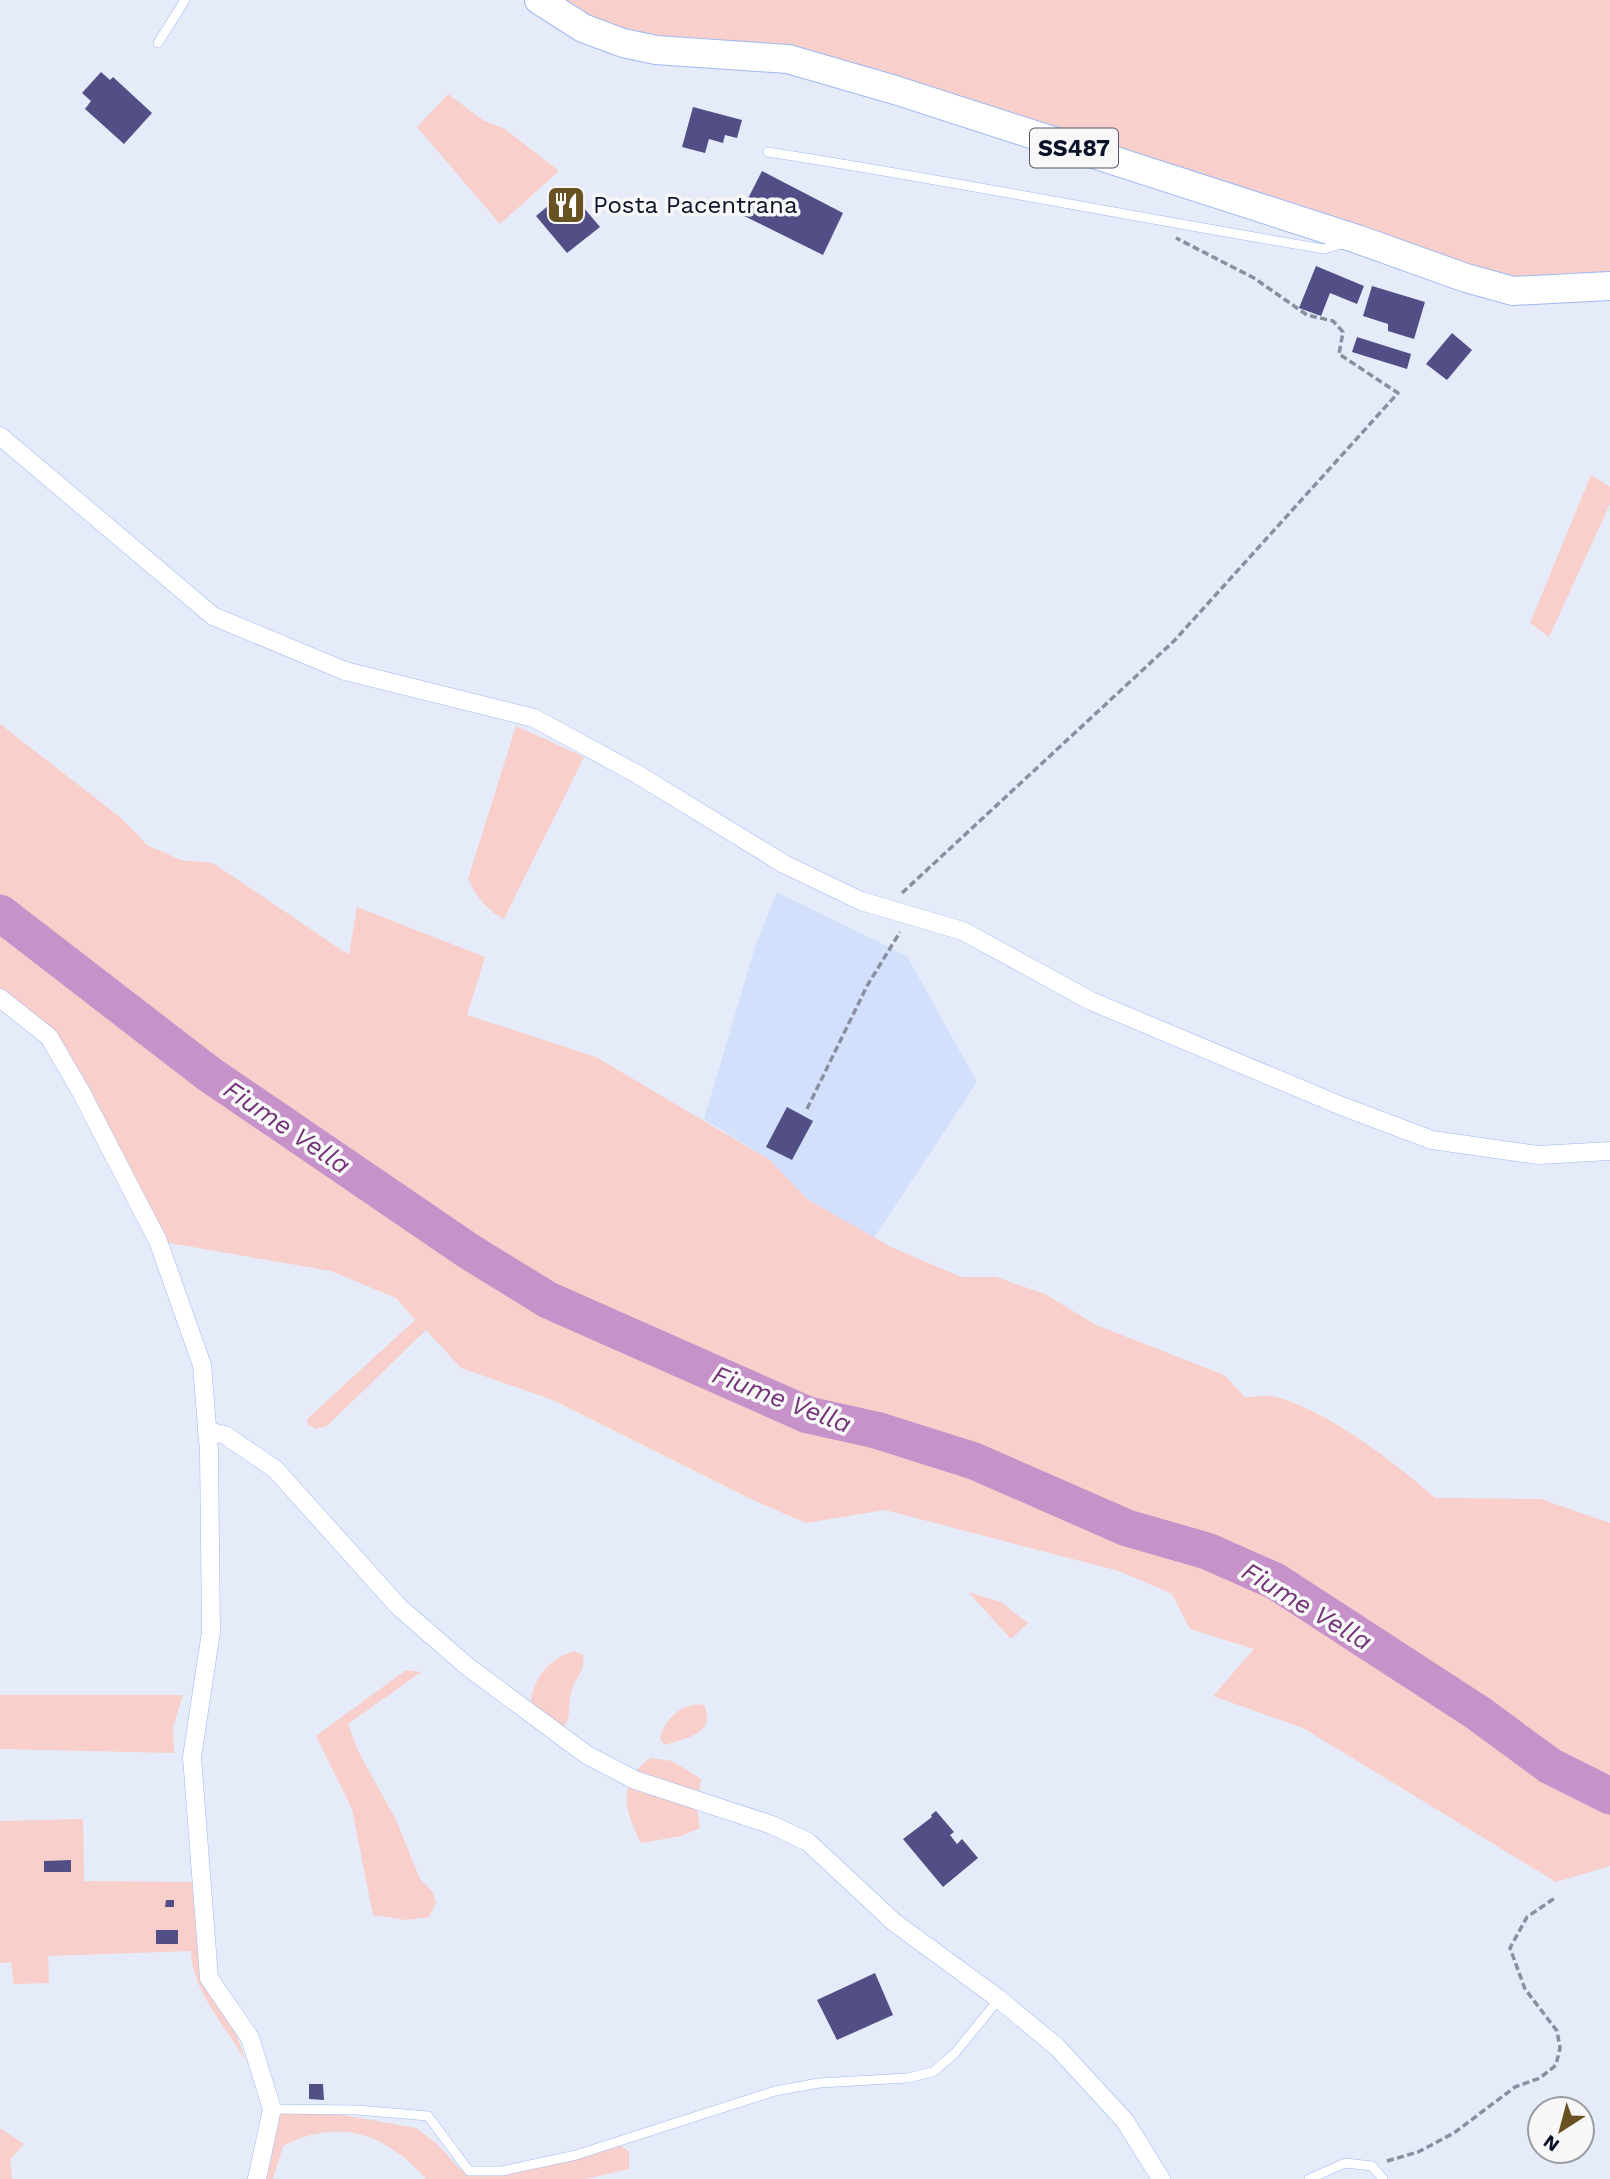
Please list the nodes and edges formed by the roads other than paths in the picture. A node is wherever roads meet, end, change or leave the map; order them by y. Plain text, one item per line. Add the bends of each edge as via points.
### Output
1 (186, 0) edge
2 (540, 0) edge
3 (158, 43) dead end
4 (768, 152) dead end
5 (1357, 239) junction
6 (1610, 286) edge
7 (0, 436) edge
8 (0, 998) edge
9 (1610, 1151) edge
10 (207, 1431) junction
11 (999, 1999) junction
12 (272, 2109) junction
13 (257, 2179) edge
14 (1161, 2179) edge
15 (1309, 2179) edge
16 (1383, 2179) edge

1 - 3 lane
2 - 5 main road, SS487 via 583,28 623,43 656,50 788,59
4 - 5 lane via 1324,249
5 - 6 main road, SS487 via 1513,291
7 - 9 street via 213,616 345,671 534,718 784,864 861,901 963,931 1091,1001 1339,1105 1432,1140 1538,1155
8 - 10 street via 49,1037 158,1241 202,1365
10 - 11 street via 225,1435 275,1469 399,1606 468,1667 587,1755 635,1780 772,1825 808,1842 895,1923
10 - 12 street via 211,1632 192,1757 209,1978 250,2038
11 - 12 lane via 956,2053 933,2072 907,2078 819,2082 775,2091 576,2155 502,2171 469,2171 428,2116
11 - 14 street via 1057,2047 1125,2122
12 - 13 street
15 - 16 lane via 1345,2163 1372,2166

